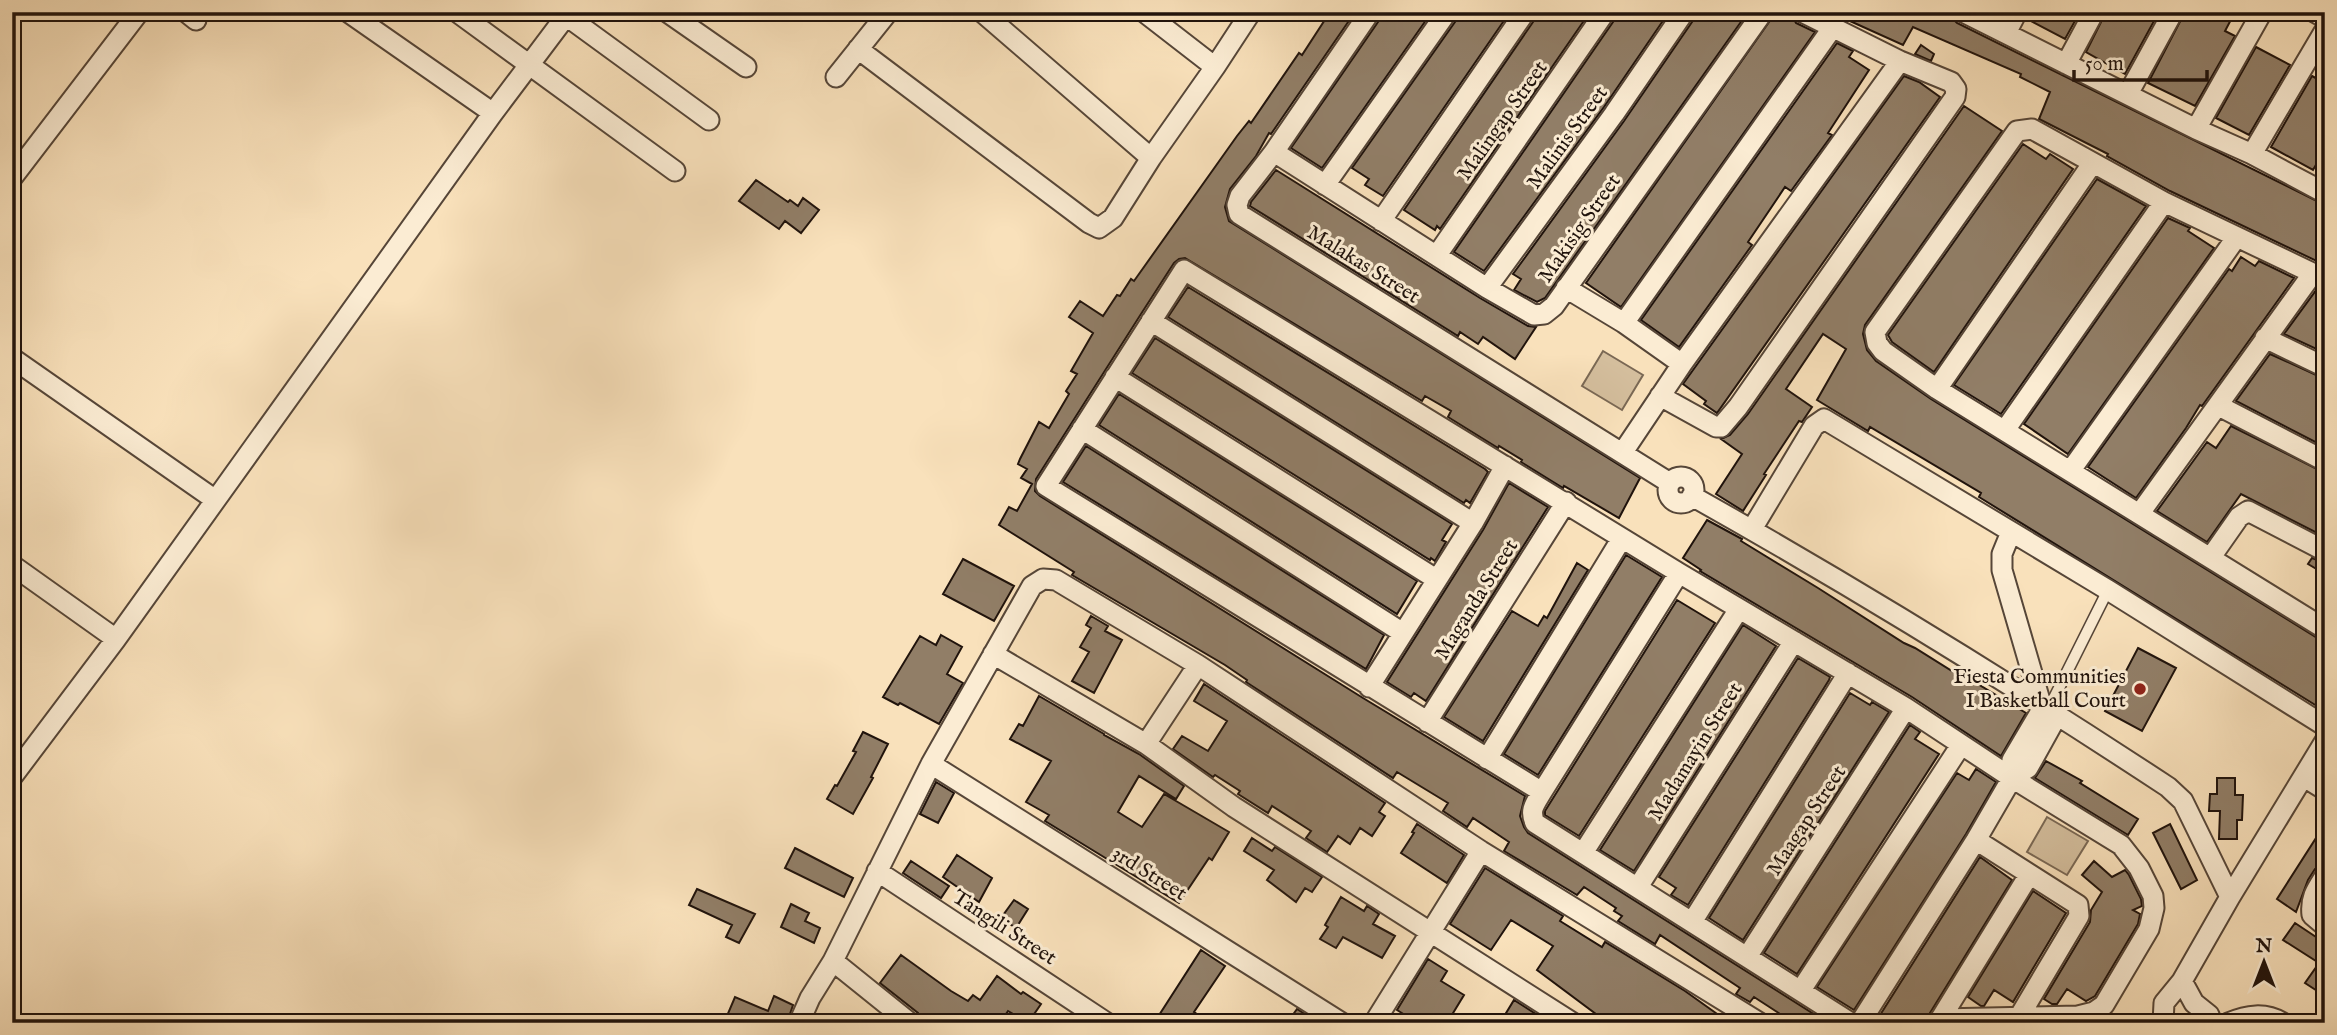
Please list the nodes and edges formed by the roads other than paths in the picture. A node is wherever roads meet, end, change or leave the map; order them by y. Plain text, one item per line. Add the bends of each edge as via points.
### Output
1 (139, 12) edge
2 (348, 12) edge
3 (457, 12) edge
4 (667, 12) edge
5 (888, 12) edge
6 (982, 12) edge
7 (1144, 12) edge
8 (1251, 12) edge
9 (1370, 12) edge
10 (1447, 12) edge
11 (1525, 12) edge
12 (1605, 12) edge
13 (1684, 12) edge
14 (1763, 12) edge
15 (1802, 12) edge
16 (1963, 12) edge
17 (2017, 12) edge
18 (2094, 12) edge
19 (2173, 12) edge
20 (2262, 12) edge
21 (2314, 12) edge
22 (566, 14) edge
23 (2325, 18) edge
24 (1833, 27) junction
25 (2325, 30) edge
26 (2006, 33) junction
27 (858, 49) junction
28 (1900, 61) junction
29 (2066, 64) junction
30 (528, 65) junction
31 (746, 67) dead end
32 (1215, 67) junction
33 (836, 77) dead end
34 (2129, 94) junction
35 (493, 113) junction
36 (709, 120) dead end
37 (2196, 129) junction
38 (1274, 152) junction
39 (2252, 154) junction
40 (1151, 158) junction
41 (2092, 164) junction
42 (675, 170) dead end
43 (12, 178) edge
44 (1325, 185) junction
45 (2323, 187) edge
46 (2164, 202) junction
47 (1381, 221) junction
48 (2236, 237) junction
49 (1437, 255) junction
50 (2319, 276) edge
51 (1488, 288) junction
52 (1566, 288) junction
53 (1151, 321) junction
54 (1625, 323) junction
55 (2265, 338) junction
56 (12, 358) edge
57 (1682, 364) junction
58 (2325, 368) edge
59 (1115, 377) junction
60 (1937, 389) junction
61 (1660, 396) junction
62 (2219, 405) junction
63 (1082, 429) junction
64 (2005, 429) junction
65 (1623, 452) junction
66 (2325, 461) edge
67 (1505, 466) junction
68 (2071, 470) junction
69 (214, 499) junction
70 (1566, 502) junction
71 (2140, 513) junction
72 (1474, 523) junction
73 (1752, 529) junction
74 (2011, 532) junction
75 (1622, 538) junction
76 (2325, 551) edge
77 (2211, 557) junction
78 (12, 565) edge
79 (1679, 573) junction
80 (1436, 579) junction
81 (2108, 590) junction
82 (1739, 609) junction
83 (2325, 629) edge
84 (1403, 633) junction
85 (116, 639) junction
86 (1794, 641) junction
87 (993, 654) junction
88 (1198, 665) junction
89 (1848, 673) junction
90 (1369, 687) junction
91 (1906, 708) junction
92 (2048, 708) junction
93 (1427, 722) junction
94 (2325, 726) edge
95 (2325, 741) edge
96 (1146, 744) junction
97 (1961, 745) junction
98 (1487, 759) junction
99 (931, 764) junction
100 (2313, 771) edge
101 (12, 777) edge
102 (2012, 778) junction
103 (2325, 790) edge
104 (1542, 792) junction
105 (1976, 840) junction
106 (1481, 851) junction
107 (1583, 853) junction
108 (877, 871) junction
109 (2029, 875) junction
110 (2325, 876) edge
111 (1638, 887) junction
112 (2230, 897) junction
113 (1692, 922) junction
114 (2325, 926) edge
115 (1429, 931) junction
116 (1747, 957) junction
117 (833, 961) junction
118 (2182, 981) junction
119 (1801, 990) junction
120 (2019, 1017) junction
121 (1939, 1021) edge
122 (799, 1023) edge
123 (910, 1023) edge
124 (1107, 1023) edge
125 (1342, 1023) edge
126 (1374, 1023) edge
127 (1573, 1023) edge
128 (1760, 1023) edge
129 (1852, 1023) edge
130 (1860, 1023) edge
131 (2163, 1023) edge
132 (2212, 1023) edge
133 (2228, 1023) edge
134 (2283, 1023) edge

1 - 43 street
2 - 35 street
3 - 30 street
4 - 31 street
5 - 27 street
6 - 40 street
7 - 32 street
8 - 32 street
9 - 38 street, Malakas Street
10 - 44 street
11 - 47 street
12 - 49 street, Malingap Street
13 - 51 street, Malinis Street
14 - 52 street, Makisig Street
15 - 24 street
16 - 26 street
17 - 26 street
18 - 29 street
19 - 34 street
20 - 37 street
21 - 23 street
22 - 30 street
22 - 36 street
24 - 28 street
24 - 54 street
25 - 39 street
26 - 29 street
27 - 33 street
27 - 40 street via 1099,228 1113,218
28 - 57 street
28 - 61 street via 1951,82 1955,97 1738,407 1721,428
29 - 34 street
30 - 35 street
30 - 42 street
32 - 40 street
34 - 37 street
35 - 69 street
37 - 39 street
38 - 44 street, Makisig Street
38 - 65 street, Malakas Street via 1240,196 1239,214
39 - 45 street
41 - 46 street
41 - 60 street
41 - 60 street via 2032,129 2017,131 1875,332 1883,351
44 - 47 street, Makisig Street
46 - 48 street
46 - 64 street
47 - 49 street, Makisig Street
48 - 50 street
48 - 68 street
49 - 51 street, Makisig Street
50 - 55 street
51 - 52 street, Makisig Street via 1534,315 1554,306
52 - 54 street
53 - 59 street
53 - 67 street via 1184,270
53 - 72 street
54 - 57 street
55 - 58 street
55 - 62 street
56 - 69 street
57 - 61 street
59 - 63 street
59 - 80 street
60 - 64 street
61 - 65 street
62 - 66 street
62 - 71 street
63 - 84 street
63 - 90 street via 1046,486
64 - 68 street
65 - 73 street, Malakas Street via 1670,483 1668,491 1678,502 1692,496
67 - 70 street
67 - 72 street
68 - 71 street
69 - 85 street
70 - 75 street
70 - 93 street, Maganda Street
71 - 77 street
72 - 80 street
73 - 74 street via 1814,426 1824,419
73 - 92 street
74 - 81 street
74 - 92 street via 2002,554 2002,570
75 - 79 street
75 - 98 street
76 - 77 street via 2248,511
77 - 83 street
78 - 85 street
79 - 82 street
79 - 104 street
80 - 84 street
81 - 92 lane
81 - 94 street
82 - 86 street
82 - 107 street
84 - 90 street
85 - 101 street
86 - 89 street
86 - 111 street, Madamayin Street
87 - 88 street via 1032,586 1043,579 1056,580
87 - 96 street
87 - 99 street
88 - 96 street
88 - 106 street
89 - 91 street
89 - 113 street
90 - 93 street
91 - 97 street
91 - 116 street, Maagap Street
92 - 102 street via 2028,768
92 - 112 street via 2168,787 2182,801
93 - 98 street
95 - 100 street
96 - 115 street via 1234,807
97 - 102 street
97 - 119 street
98 - 104 street
99 - 108 street
99 - 125 street, 3rd Street
100 - 103 street
100 - 112 street
102 - 105 street
102 - 120 street via 2120,845 2139,868 2154,908 2149,929 2104,1004 2078,1016
104 - 107 street via 1532,808 1535,823
105 - 109 street
105 - 130 street
106 - 115 street
106 - 128 street
107 - 111 street
108 - 117 street
108 - 124 street, Tangili Street
109 - 120 street via 2080,910
109 - 121 street
110 - 114 street via 2311,903 2312,915
111 - 113 street
112 - 118 street
113 - 116 street
115 - 126 street
115 - 127 street
116 - 119 street
117 - 122 street
117 - 123 street
118 - 131 street via 2164,1003
118 - 132 street
119 - 129 street
120 - 121 street
133 - 134 street via 2254,1015

